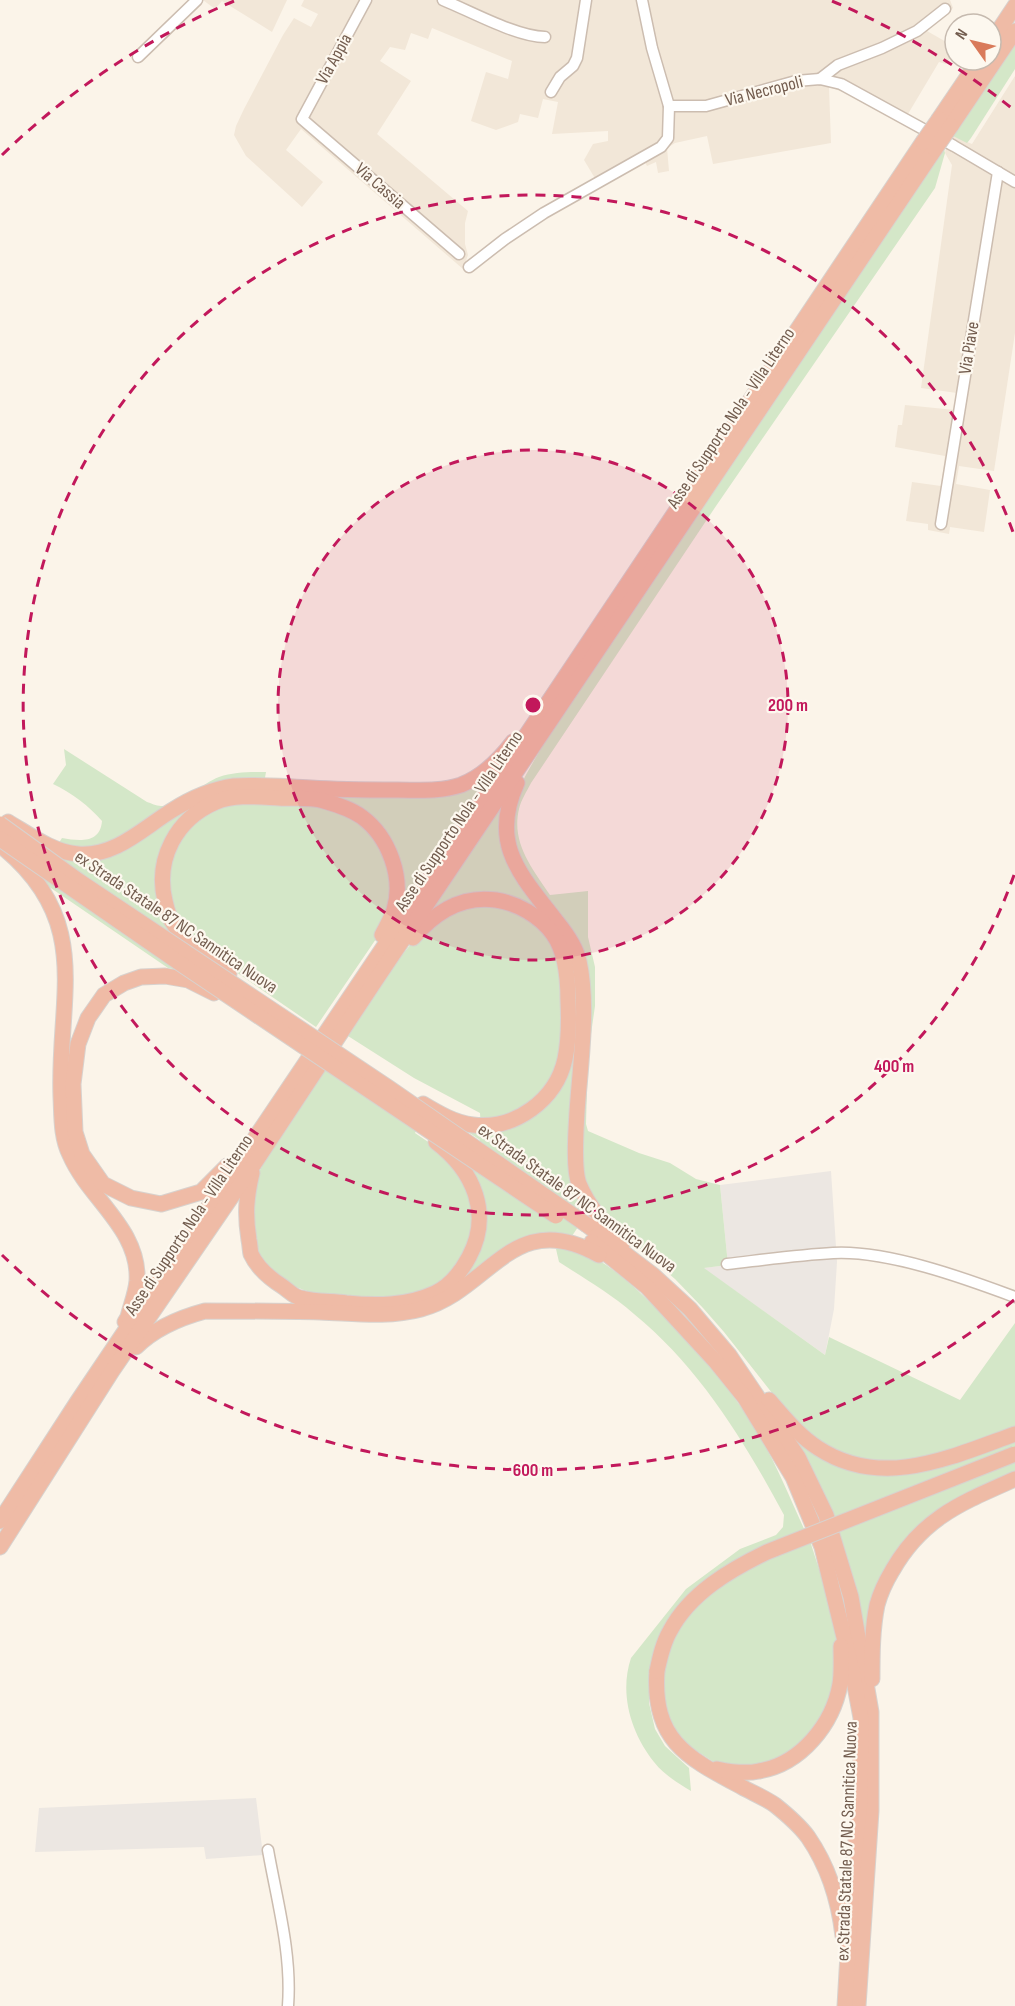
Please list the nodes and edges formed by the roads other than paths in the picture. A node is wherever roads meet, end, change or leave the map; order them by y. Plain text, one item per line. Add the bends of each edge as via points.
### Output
1 (197, 0) edge
2 (366, 0) edge
3 (443, 0) edge
4 (586, 0) edge
5 (642, 0) edge
6 (1015, 6) edge
7 (945, 9) dead end
8 (1003, 24) edge
9 (1015, 31) edge
10 (545, 37) dead end
11 (138, 57) dead end
12 (972, 72) edge
13 (820, 79) junction
14 (551, 92) dead end
15 (669, 106) junction
16 (302, 119) joint
17 (945, 122) junction
18 (929, 145) junction
19 (998, 172) junction
20 (1015, 182) edge
21 (459, 254) dead end
22 (469, 267) dead end
23 (941, 524) dead end
24 (566, 676) junction
25 (535, 744) junction
26 (265, 792) junction
27 (0, 819) edge
28 (0, 824) edge
29 (0, 839) edge
30 (0, 845) edge
31 (377, 978) junction
32 (357, 986) junction
33 (258, 1001) junction
34 (242, 1005) junction
35 (576, 1009) junction
36 (67, 1083) junction
37 (389, 1088) junction
38 (415, 1122) junction
39 (263, 1126) junction
40 (255, 1164) junction
41 (583, 1229) junction
42 (727, 1264) dead end
43 (650, 1281) junction
44 (1015, 1298) edge
45 (350, 1308) junction
46 (729, 1355) junction
47 (112, 1371) junction
48 (78, 1401) junction
49 (1015, 1434) edge
50 (1015, 1454) edge
51 (1015, 1479) edge
52 (0, 1521) edge
53 (0, 1546) edge
54 (842, 1625) junction
55 (871, 1712) junction
56 (704, 1766) junction
57 (268, 1850) dead end
58 (847, 1975) junction
59 (288, 2006) edge
60 (845, 2006) edge
61 (858, 2006) edge

1 - 11 street
2 - 16 street, Via Appia
3 - 10 street via 506,27
4 - 14 street via 577,58
5 - 15 street
6 - 8 highway
7 - 13 street via 917,31 838,65
9 - 17 highway, Asse di Supporto Nola - Villa Literno
12 - 17 highway, Asse di Supporto Nola - Villa Literno
13 - 15 street, Via Necropoli via 796,81 706,106
13 - 19 street, Via Necropoli via 841,84
15 - 22 street via 669,138 661,147 544,213
16 - 21 street, Via Cassia
17 - 18 highway, Asse di Supporto Nola - Villa Literno, bridge
18 - 24 highway, Asse di Supporto Nola - Villa Literno
18 - 25 highway, Asse di Supporto Nola - Villa Literno
19 - 20 street, Via Necropoli
19 - 23 street, Via Piave
24 - 26 highway via 486,771 462,784 436,790
24 - 32 highway, Asse di Supporto Nola - Villa Literno
25 - 31 highway, Asse di Supporto Nola - Villa Literno
25 - 35 highway via 510,800 507,836 520,873 567,935 579,960
26 - 27 highway via 236,786 206,793 172,810 126,842 95,853 60,850
26 - 32 highway via 322,800 348,809 374,828 389,852 397,896
26 - 33 highway, bridge via 216,802 192,816 171,841 161,883 174,926
28 - 33 highway, ex Strada Statale 87 NC Sannitica Nuova, bridge
29 - 34 highway, ex Strada Statale 87 NC Sannitica Nuova, bridge
30 - 36 highway via 44,891 62,937
31 - 35 highway via 426,924 448,908 463,901 501,901 528,911 554,935 564,958
31 - 40 highway, Asse di Supporto Nola - Villa Literno
32 - 39 highway, Asse di Supporto Nola - Villa Literno
33 - 37 highway, ex Strada Statale 87 NC Sannitica Nuova, bridge
34 - 36 highway, bridge via 188,980 141,977 124,983 104,995 88,1018
34 - 38 highway, ex Strada Statale 87 NC Sannitica Nuova, bridge
35 - 37 highway, bridge via 557,1080 549,1094 526,1115 503,1123 472,1125 439,1114
35 - 41 highway via 575,1138
36 - 39 highway via 82,1154 103,1184 131,1198 161,1204 201,1192
36 - 48 highway via 62,1132 70,1156 133,1248 137,1281 128,1317
37 - 41 highway, ex Strada Statale 87 NC Sannitica Nuova, bridge
38 - 41 highway, ex Strada Statale 87 NC Sannitica Nuova, bridge
38 - 45 highway, bridge via 453,1157 472,1185 479,1203 473,1250 464,1268 437,1292 417,1300
39 - 48 highway, Asse di Supporto Nola - Villa Literno
40 - 45 highway via 246,1198 251,1254 270,1278 299,1298
40 - 47 highway, Asse di Supporto Nola - Villa Literno
41 - 43 highway, ex Strada Statale 87 NC Sannitica Nuova
41 - 43 highway via 635,1251
41 - 45 highway via 519,1247 438,1304 380,1315
42 - 44 street via 834,1253 869,1255 925,1268
43 - 46 highway, ex Strada Statale 87 NC Sannitica Nuova via 690,1309
43 - 54 highway, ex Strada Statale 87 NC Sannitica Nuova via 745,1398 793,1477 822,1547
45 - 47 highway via 205,1311 178,1318 147,1336
46 - 49 highway via 802,1435 824,1452 850,1464 904,1468
46 - 55 highway, ex Strada Statale 87 NC Sannitica Nuova via 798,1457 826,1515 851,1597
47 - 53 highway, Asse di Supporto Nola - Villa Literno
48 - 52 highway, Asse di Supporto Nola - Villa Literno
50 - 56 highway, bridge via 767,1552 702,1592 669,1632 657,1671 657,1704 674,1741
51 - 55 highway via 962,1502 921,1532 904,1550 877,1604
54 - 56 highway via 840,1682 833,1709 814,1739 791,1759 760,1771 735,1773
54 - 58 highway, ex Strada Statale 87 NC Sannitica Nuova via 861,1718 860,1802
55 - 61 highway, ex Strada Statale 87 NC Sannitica Nuova via 871,1812
56 - 58 highway via 774,1805 807,1835 837,1900
57 - 59 street via 286,1948
58 - 60 highway, ex Strada Statale 87 NC Sannitica Nuova

